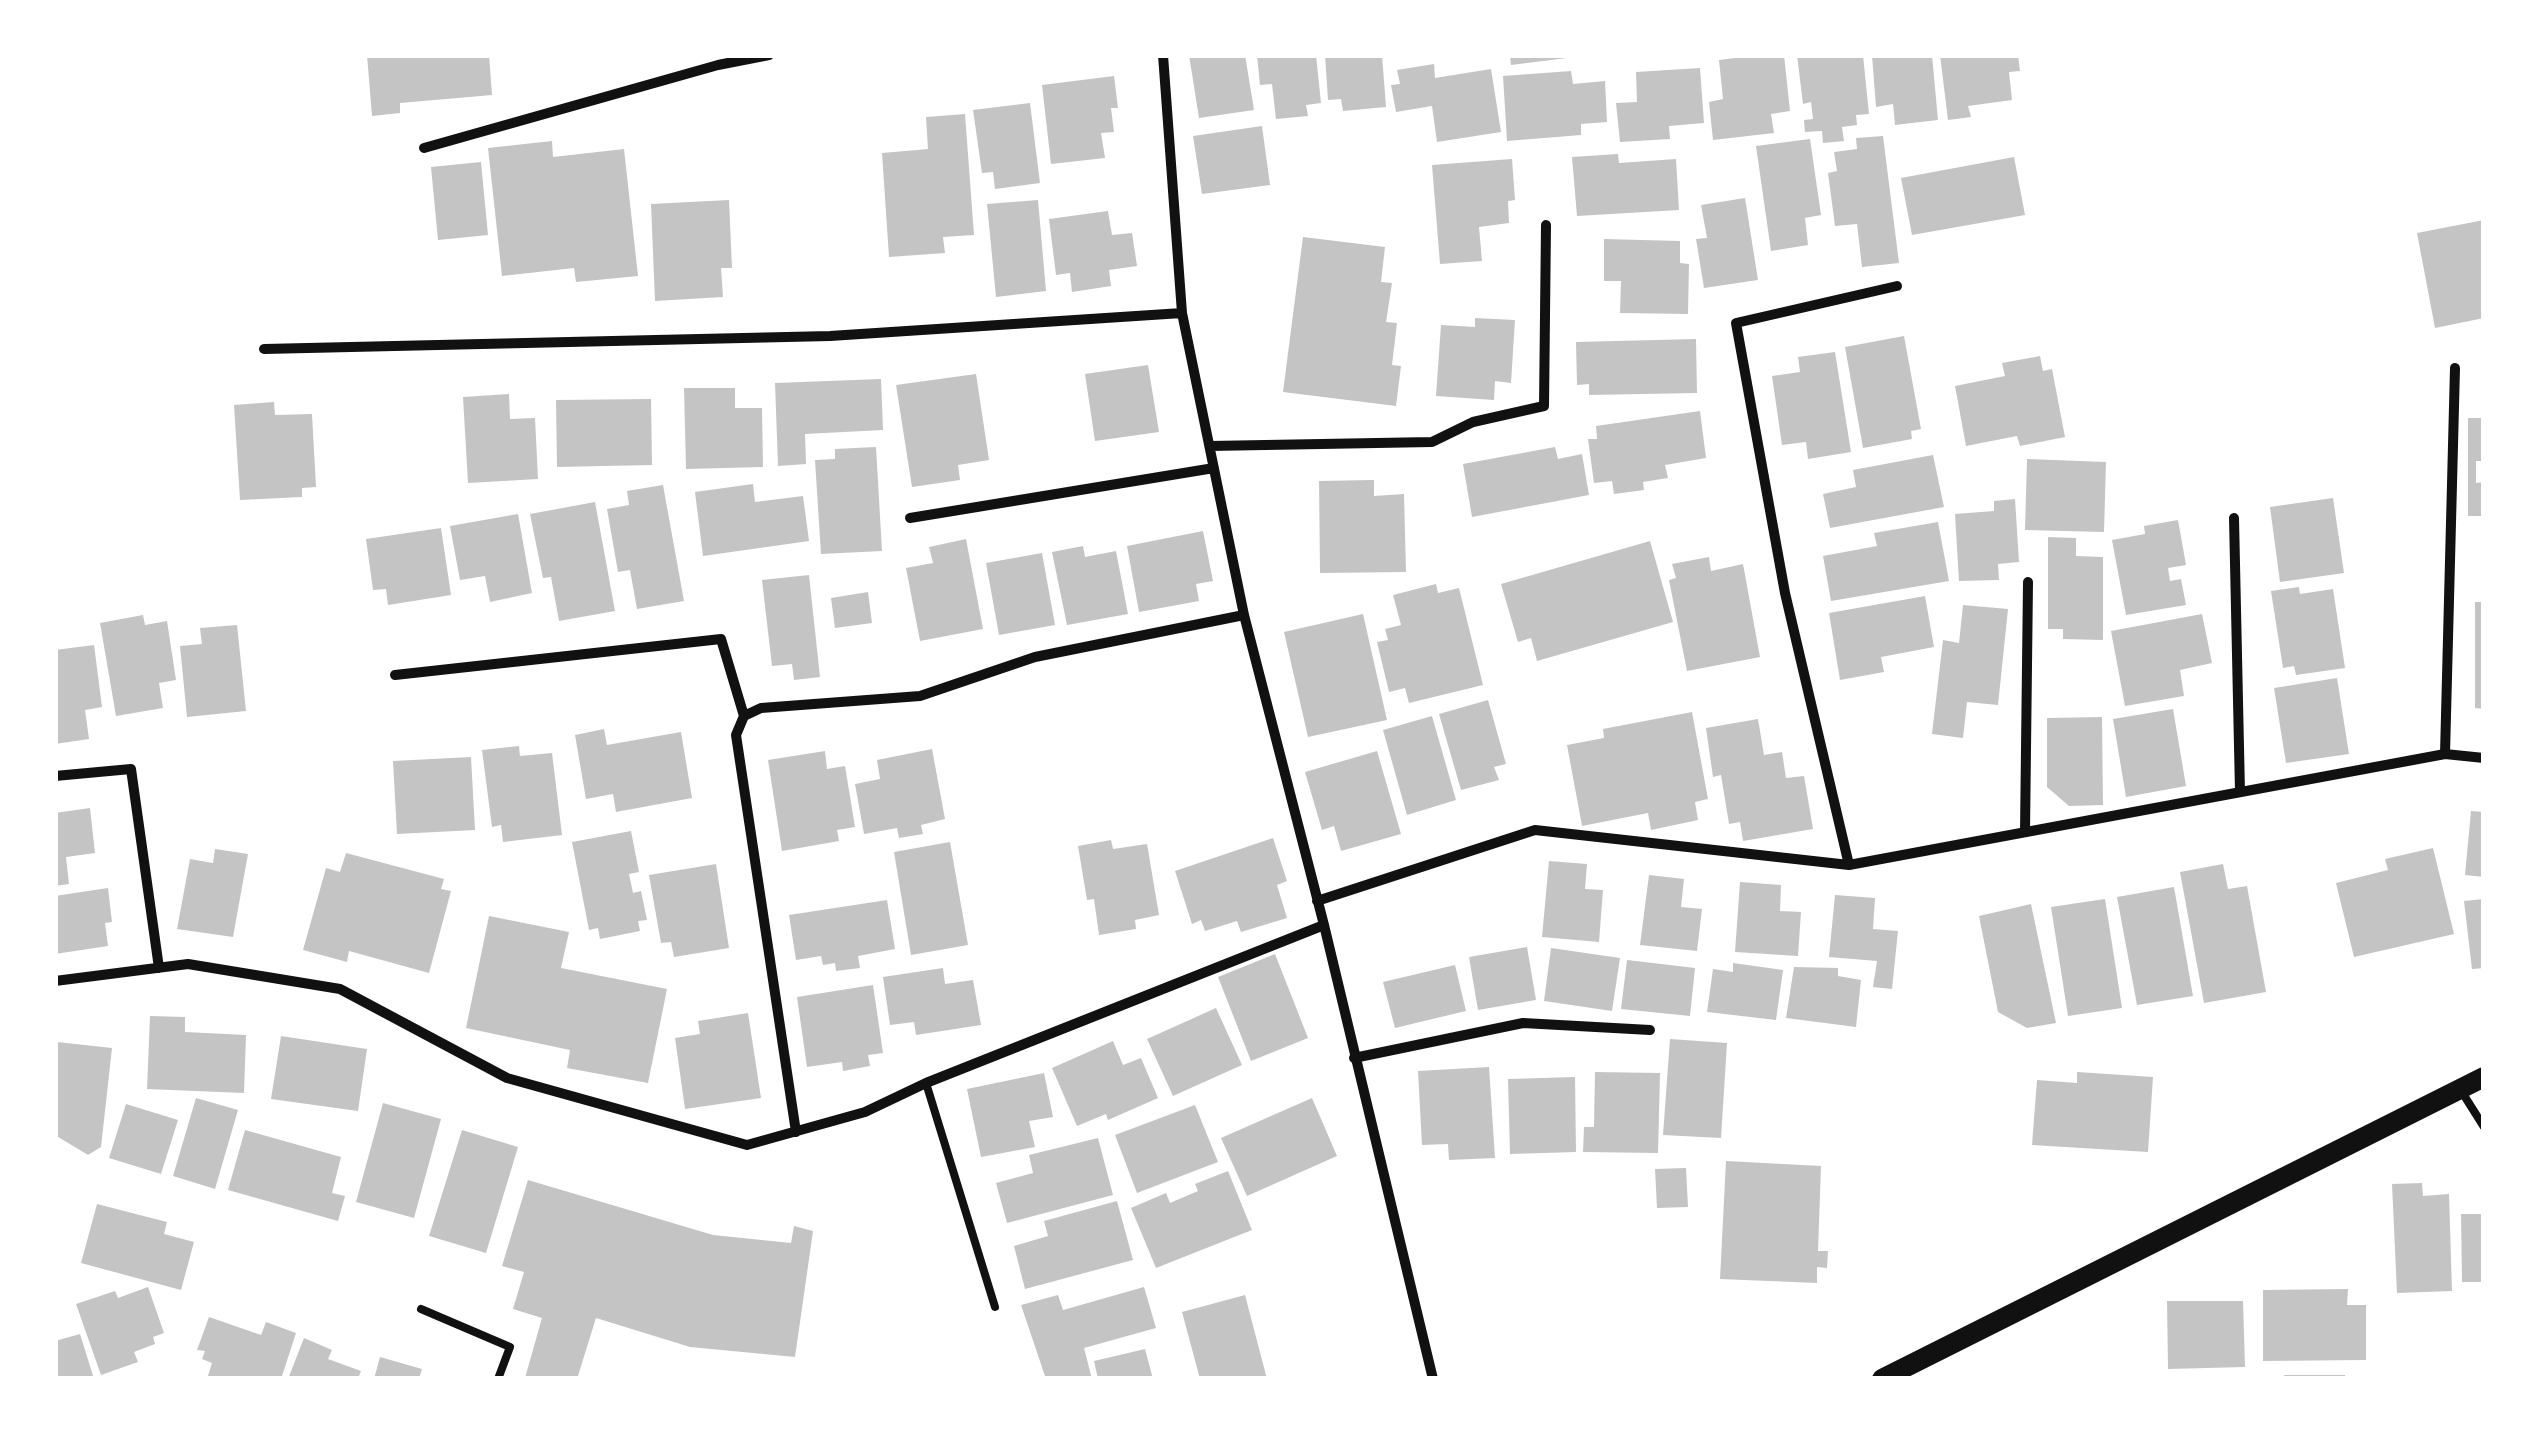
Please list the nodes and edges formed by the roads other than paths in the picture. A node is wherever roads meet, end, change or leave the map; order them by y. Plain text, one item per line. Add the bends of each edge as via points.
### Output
1 (769, 55) edge
2 (1163, 55) edge
3 (424, 148) dead end
4 (1546, 224) dead end
5 (1897, 286) dead end
6 (1182, 314) junction
7 (264, 349) dead end
8 (2455, 368) dead end
9 (1210, 446) junction
10 (1214, 468) junction
11 (910, 518) dead end
12 (2234, 518) dead end
13 (2028, 582) dead end
14 (1244, 616) junction
15 (395, 674) dead end
16 (744, 716) junction
17 (2445, 754) junction
18 (2484, 758) edge
19 (55, 776) edge
20 (2240, 792) junction
21 (2025, 832) junction
22 (1849, 865) junction
23 (1317, 901) junction
24 (1324, 925) junction
25 (159, 968) junction
26 (55, 982) edge
27 (1650, 1030) dead end
28 (1354, 1058) junction
29 (2484, 1077) edge
30 (926, 1083) junction
31 (2460, 1089) junction
32 (2484, 1128) edge
33 (796, 1132) junction
34 (995, 1307) dead end
35 (421, 1309) dead end
36 (498, 1379) edge
37 (1433, 1379) edge
38 (1882, 1379) edge

1 - 3 street
2 - 6 street
4 - 9 street via 1544,406 1473,422 1432,442
5 - 22 street via 1736,323 1784,592
6 - 7 street via 830,336
6 - 9 street
8 - 17 street
9 - 10 street
10 - 11 street
10 - 14 street
12 - 20 street
13 - 21 street
14 - 16 street via 1035,657 920,696 761,708
14 - 23 street
15 - 16 street via 721,639
16 - 33 street via 736,735
17 - 18 street
17 - 20 street
19 - 25 street via 131,769
20 - 21 street
21 - 22 street
22 - 23 street via 1536,830
23 - 24 street
24 - 28 street
24 - 30 street
25 - 26 street
25 - 33 street via 188,964 340,989 507,1078 747,1145
27 - 28 street via 1523,1023
28 - 37 street
29 - 31 main road
30 - 33 street via 865,1112
30 - 34 lane
31 - 32 lane
31 - 38 main road
35 - 36 lane via 510,1348

